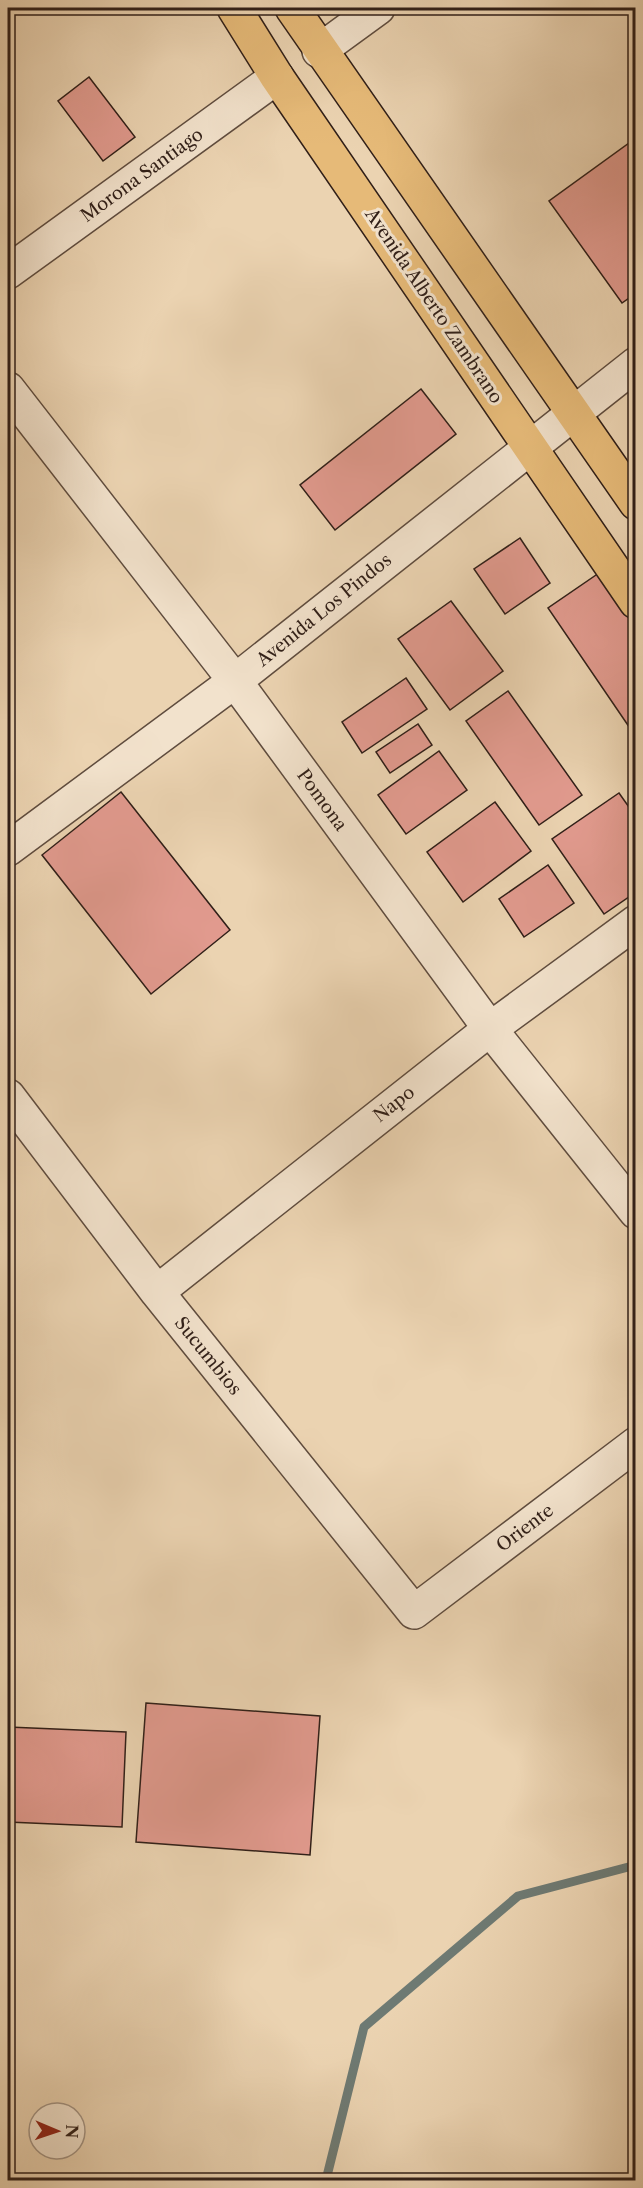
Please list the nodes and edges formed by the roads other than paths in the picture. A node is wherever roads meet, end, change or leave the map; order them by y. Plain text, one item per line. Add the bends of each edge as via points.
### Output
1 (234, 8) edge
2 (292, 8) edge
3 (378, 8) edge
4 (319, 51) junction
5 (278, 77) junction
6 (8, 272) edge
7 (636, 364) edge
8 (8, 389) edge
9 (574, 413) junction
10 (528, 447) junction
11 (636, 503) edge
12 (636, 602) edge
13 (235, 681) junction
14 (8, 849) edge
15 (636, 922) edge
16 (490, 1029) junction
17 (8, 1096) edge
18 (636, 1212) edge
19 (157, 1292) junction
20 (636, 1444) edge
21 (414, 1612) joint

1 - 5 highway, Avenida Alberto Zambrano
2 - 4 highway
3 - 4 street
4 - 9 highway
5 - 6 street, Morona Santiago
5 - 10 highway, Avenida Alberto Zambrano
7 - 9 street, Avenida Los Pindos
8 - 13 street, Pomona
9 - 10 street, Avenida Los Pindos
9 - 11 highway
10 - 12 highway, Avenida Alberto Zambrano
10 - 13 street, Avenida Los Pindos
13 - 14 street, Avenida Los Pindos
13 - 16 street, Pomona
15 - 16 street, Napo
16 - 18 street, Pomona
16 - 19 street, Napo
17 - 19 street, Sucumbios
19 - 21 street, Sucumbios
20 - 21 street, Oriente

